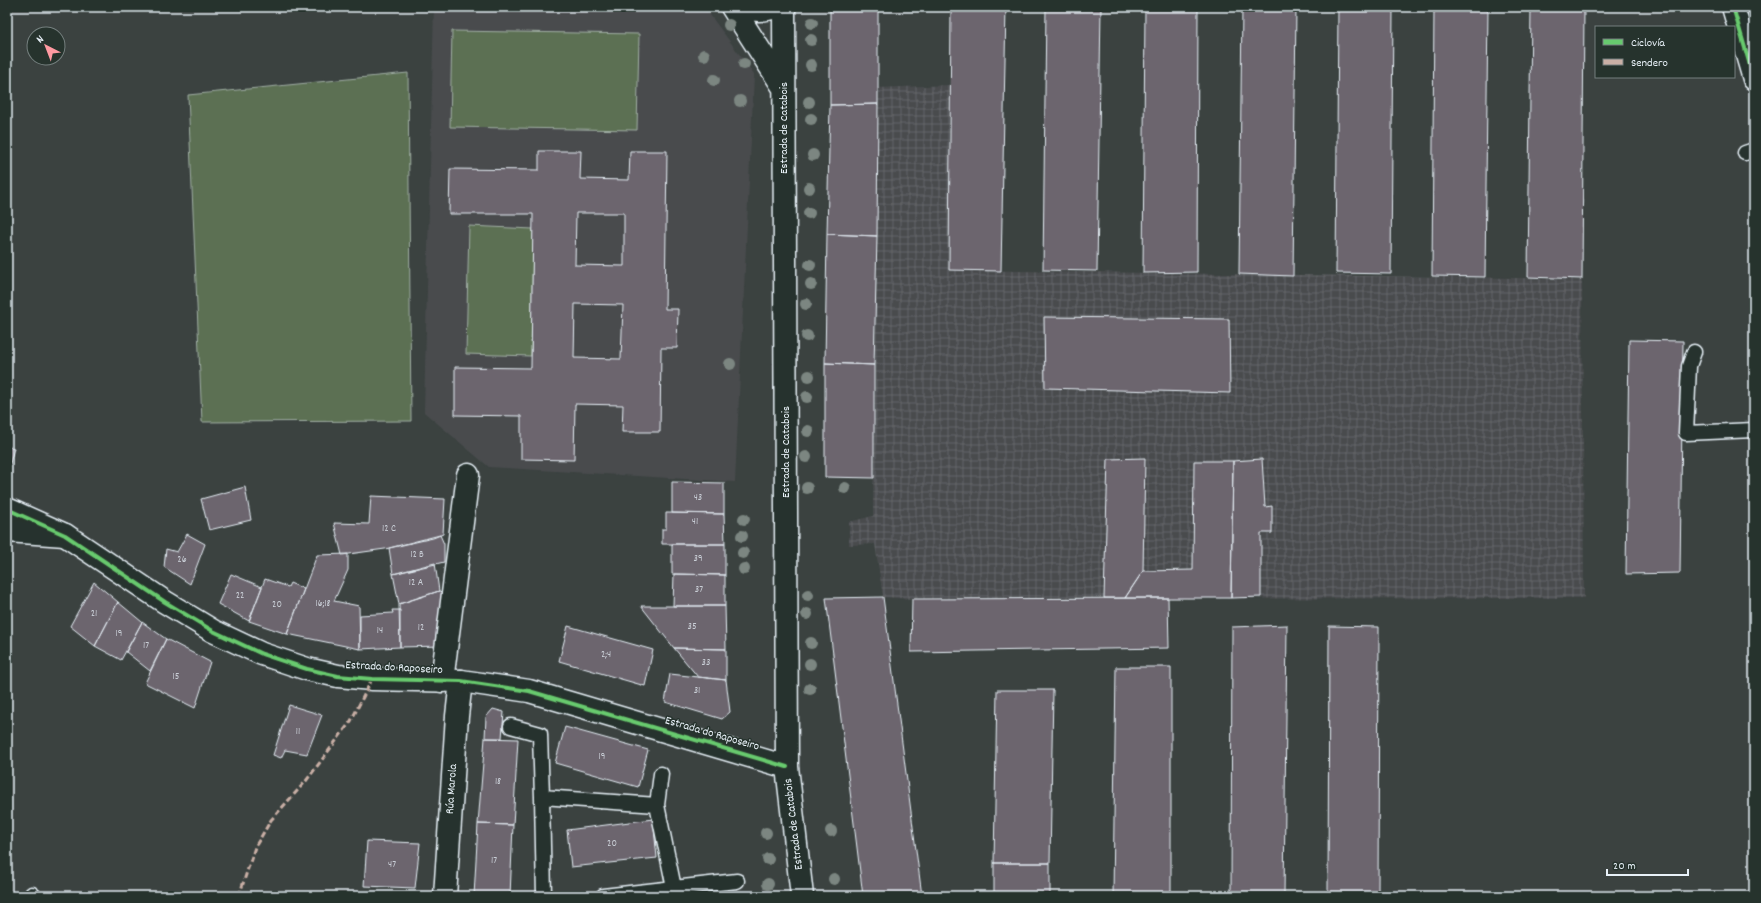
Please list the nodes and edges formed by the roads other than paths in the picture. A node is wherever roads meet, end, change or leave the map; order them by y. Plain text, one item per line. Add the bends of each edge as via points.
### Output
1 (732, 7) edge
2 (740, 7) edge
3 (776, 7) edge
4 (784, 7) edge
5 (1733, 7) edge
6 (1754, 79) edge
7 (784, 89) junction
8 (1694, 352) dead end
9 (1754, 430) edge
10 (468, 475) dead end
11 (7, 509) edge
12 (7, 531) edge
13 (65, 535) junction
14 (452, 681) junction
15 (511, 726) dead end
16 (787, 766) junction
17 (661, 774) dead end
18 (542, 797) junction
19 (656, 805) junction
20 (737, 880) dead end
21 (674, 888) junction
22 (445, 896) edge
23 (544, 896) edge
24 (603, 896) edge
25 (802, 896) edge

1 - 7 main road
2 - 3 main road via 764,11
4 - 7 main road, Estrada de Catabois
5 - 6 main road
7 - 16 main road, Estrada de Catabois
8 - 9 lane via 1689,366 1686,433
10 - 14 main road, Rúa Marola
11 - 13 main road, Estrada do Raposeiro
12 - 13 main road
13 - 14 main road, Estrada do Raposeiro via 213,631 262,654 338,676 372,680
14 - 16 main road, Estrada do Raposeiro via 529,691
14 - 22 main road, Rúa Marola via 457,716
15 - 18 lane via 540,734
16 - 25 main road, Estrada de Catabois
17 - 19 lane
18 - 19 lane
18 - 23 lane
19 - 21 lane
20 - 21 lane
21 - 24 lane

